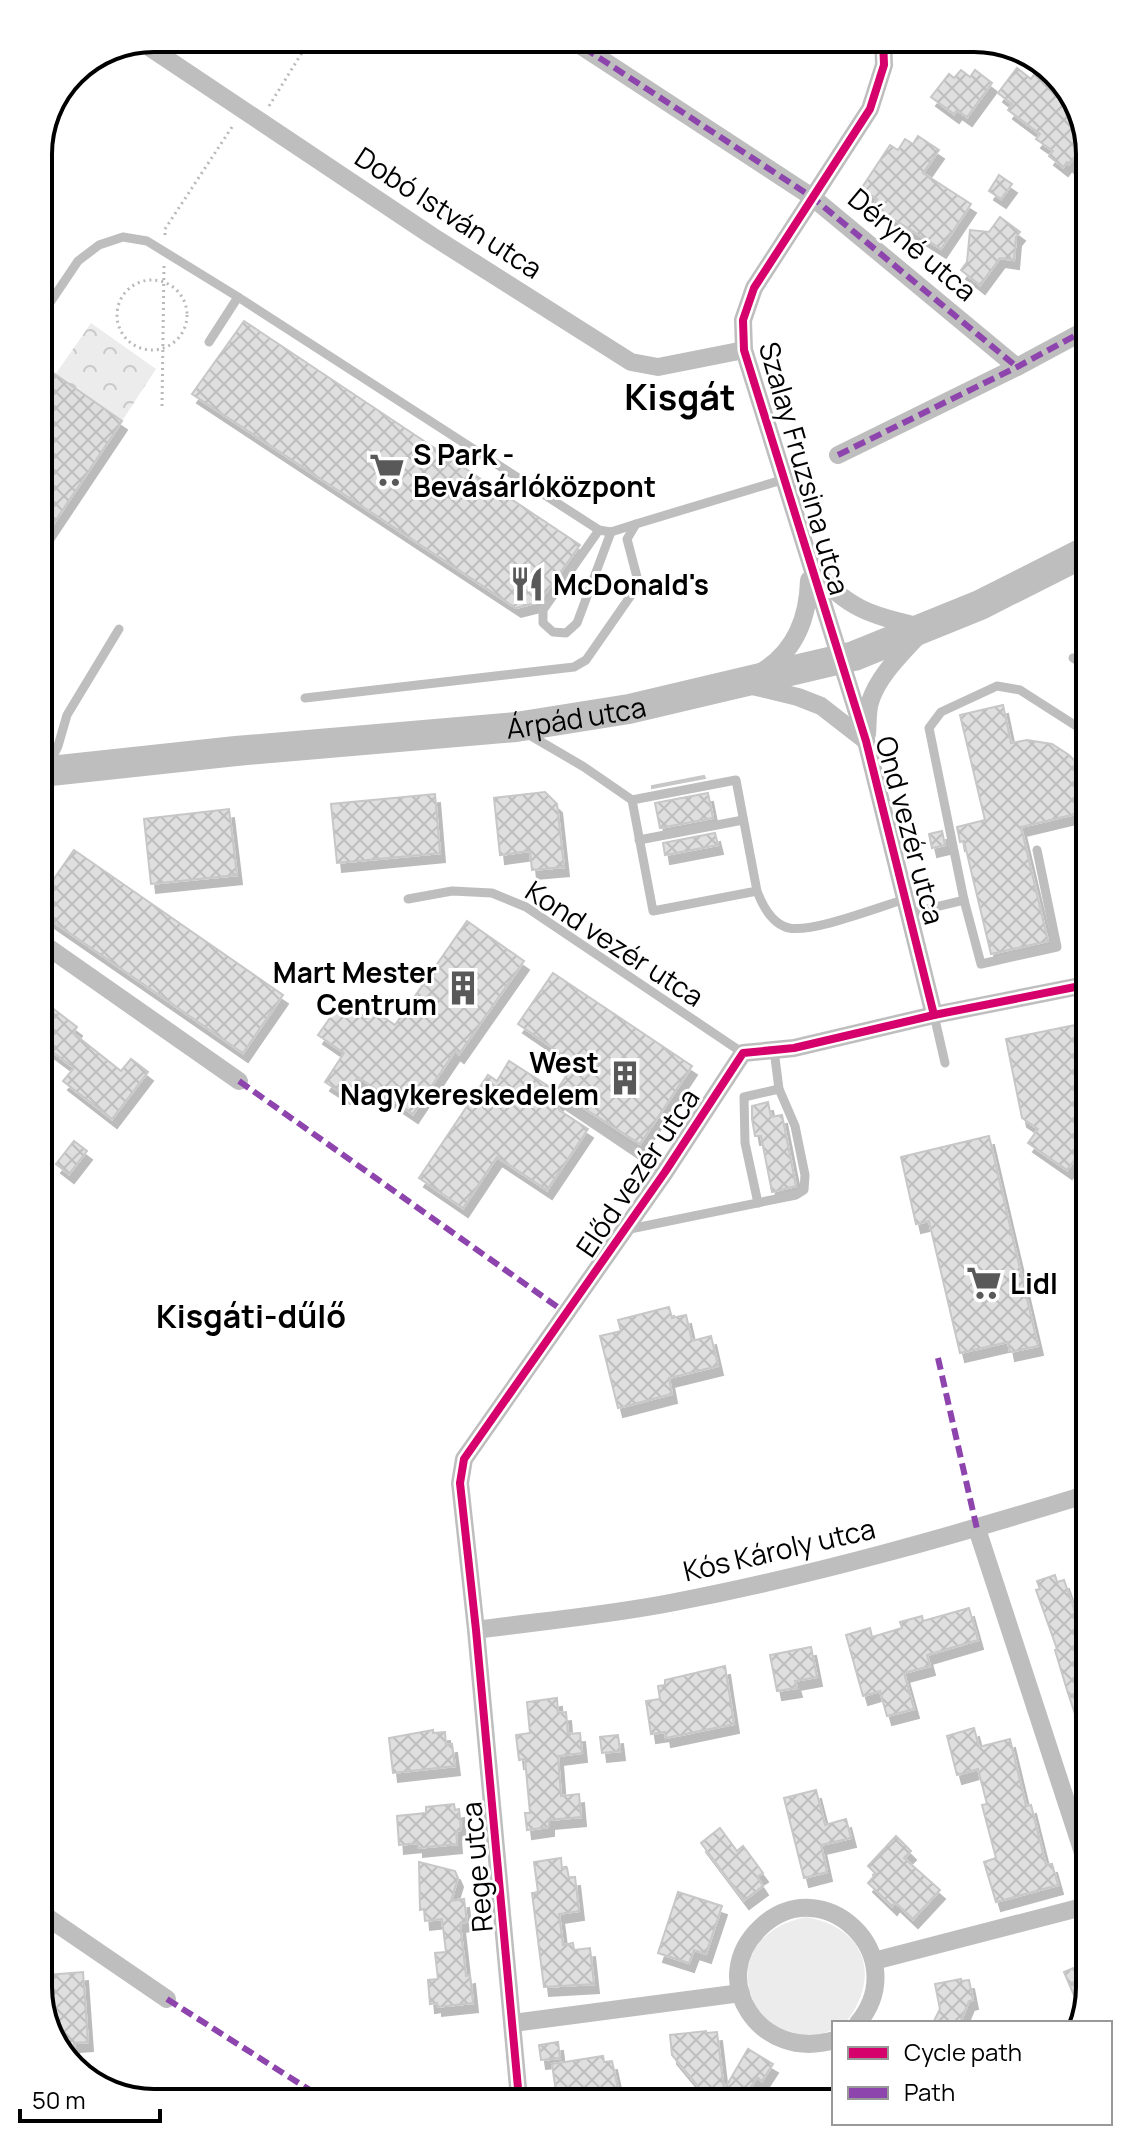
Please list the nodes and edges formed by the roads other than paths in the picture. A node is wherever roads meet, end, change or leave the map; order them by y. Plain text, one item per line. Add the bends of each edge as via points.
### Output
1 (156, 52) edge
2 (590, 52) edge
3 (884, 52) edge
4 (812, 197) junction
5 (238, 297) junction
6 (52, 300) edge
7 (1076, 335) edge
8 (209, 342) dead end
9 (744, 350) junction
10 (1017, 367) junction
11 (838, 455) dead end
12 (785, 479) junction
13 (636, 524) junction
14 (599, 530) junction
15 (611, 532) junction
16 (1076, 557) edge
17 (810, 565) junction
18 (925, 628) junction
19 (119, 629) dead end
20 (1073, 658) dead end
21 (839, 659) junction
22 (1076, 660) edge
23 (743, 683) junction
24 (305, 698) dead end
25 (1076, 726) edge
26 (516, 727) junction
27 (866, 741) junction
28 (52, 757) edge
29 (52, 771) edge
30 (632, 800) junction
31 (743, 820) junction
32 (639, 840) junction
33 (1037, 850) dead end
34 (757, 891) junction
35 (408, 899) dead end
36 (964, 900) junction
37 (908, 906) junction
38 (52, 950) edge
39 (1076, 987) edge
40 (934, 1015) junction
41 (774, 1050) junction
42 (743, 1053) junction
43 (945, 1063) dead end
44 (239, 1081) dead end
45 (779, 1089) junction
46 (564, 1104) dead end
47 (665, 1172) junction
48 (758, 1203) junction
49 (625, 1230) junction
50 (1076, 1498) edge
51 (977, 1529) junction
52 (476, 1630) junction
53 (1076, 1831) edge
54 (1076, 1909) edge
55 (52, 1920) edge
56 (874, 1961) junction
57 (741, 1993) junction
58 (167, 1999) dead end
59 (860, 2021) edge
60 (513, 2023) junction
61 (832, 2040) edge
62 (518, 2089) edge

1 - 9 street, Dobó István utca via 631,362 658,367
2 - 4 street, Déryné utca
3 - 4 street, Szalay Fruzsina utca via 870,109
4 - 9 street, Szalay Fruzsina utca via 754,288 743,320
4 - 10 street, Déryné utca
5 - 6 lane via 147,241 123,237 99,245 78,261
5 - 8 lane
5 - 14 lane
7 - 10 street
9 - 12 street, Szalay Fruzsina utca
10 - 11 street
12 - 13 lane
12 - 17 street, Szalay Fruzsina utca
13 - 15 lane
13 - 24 lane via 627,539 637,577 634,591 586,660 574,667
14 - 15 lane
14 - 15 lane via 543,610 543,623 553,632 566,633 577,623
16 - 18 main road, Árpád utca
17 - 18 street, Szalay Fruzsina utca via 858,609
17 - 21 street, Szalay Fruzsina utca
17 - 23 street, Szalay Fruzsina utca via 808,607 799,629 778,662
18 - 21 main road, Árpád utca
18 - 27 street, Ond vezér utca via 874,694
19 - 28 lane via 67,715
20 - 22 lane
21 - 23 main road, Árpád utca
21 - 27 street, Ond vezér utca
23 - 26 main road, Árpád utca
23 - 27 street, Ond vezér utca via 821,706
25 - 36 lane via 1020,690 997,686 941,712 929,728
26 - 29 main road, Árpád utca
26 - 30 lane
27 - 37 street, Ond vezér utca
30 - 31 lane via 736,780
30 - 32 lane
31 - 32 lane
31 - 34 lane
32 - 34 lane via 653,911
33 - 36 lane via 1057,947 981,964
34 - 37 lane via 763,907 788,928
35 - 42 lane, Kond vezér utca via 452,891 492,893 526,907
36 - 37 lane
37 - 40 street, Ond vezér utca
38 - 44 street
39 - 40 street
40 - 41 street
40 - 43 lane
41 - 42 street
41 - 45 lane
42 - 47 street, Előd vezér utca
45 - 48 lane via 744,1097 745,1143
45 - 48 lane via 795,1126 804,1190
46 - 47 lane
47 - 49 street, Előd vezér utca
48 - 49 lane
49 - 52 street, Előd vezér utca via 464,1459 460,1483
50 - 51 street, Kós Károly utca
51 - 52 street, Kós Károly utca via 672,1603
51 - 53 street
52 - 60 street, Rege utca
54 - 56 street
55 - 58 street
56 - 57 street via 868,1943 852,1924 831,1912 807,1908 782,1913 761,1926 747,1946 739,1969
56 - 59 street via 876,1990
57 - 60 street
57 - 61 street via 750,2015 786,2043 810,2046
60 - 62 street, Rege utca

